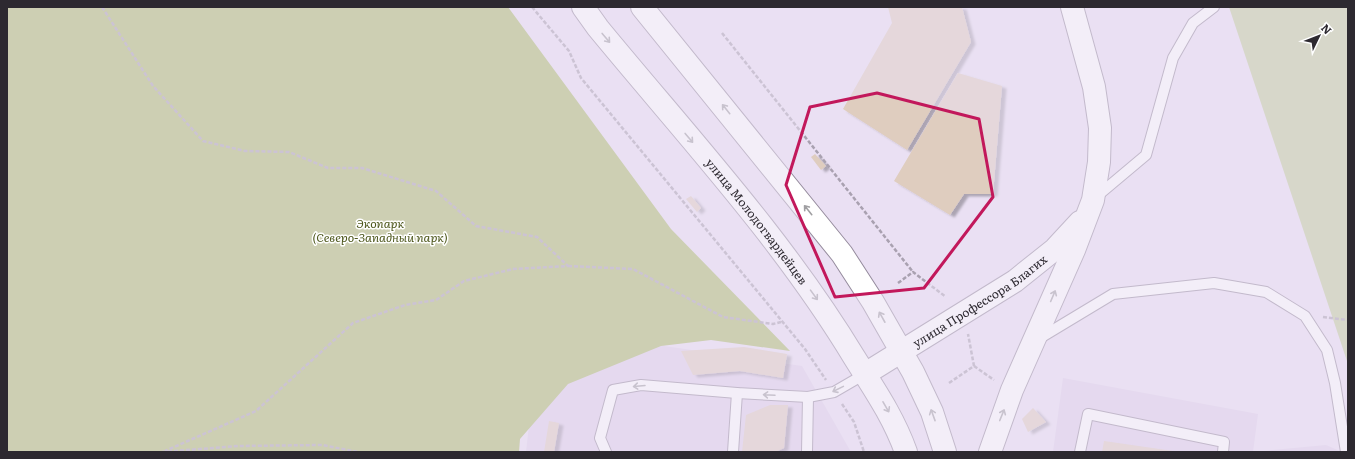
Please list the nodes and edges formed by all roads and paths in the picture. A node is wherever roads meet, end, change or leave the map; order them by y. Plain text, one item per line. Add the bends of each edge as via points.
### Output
1 (102, 7) edge
2 (532, 7) edge
3 (583, 7) edge
4 (642, 7) edge
5 (1072, 7) edge
6 (1214, 7) edge
7 (722, 33) dead end
8 (1089, 209) junction
9 (568, 266) junction
10 (913, 272) junction
11 (898, 283) dead end
12 (946, 297) dead end
13 (1305, 316) junction
14 (1348, 320) edge
15 (781, 322) junction
16 (967, 327) dead end
17 (1035, 341) junction
18 (901, 351) junction
19 (974, 366) junction
20 (865, 374) junction
21 (997, 382) dead end
22 (948, 383) dead end
23 (834, 392) junction
24 (737, 393) junction
25 (808, 397) junction
26 (163, 452) edge
27 (358, 452) edge
28 (606, 452) edge
29 (733, 452) edge
30 (807, 452) edge
31 (864, 452) edge
32 (906, 452) edge
33 (945, 452) edge
34 (990, 452) edge
35 (1080, 452) edge
36 (1223, 452) edge
37 (1346, 452) edge

1 - 9 path via 153,86 203,141 245,151 289,152 328,168 362,168 436,191 476,226 537,237
2 - 15 path via 569,51 581,78
3 -> 20 main road, улица Молодогвардейцев via 782,251 837,328
18 -> 4 main road via 873,302 828,235
5 - 8 main road via 1094,87 1100,128 1099,162
6 - 8 lane via 1193,23 1173,58 1146,155
7 - 10 path
17 -> 8 main road
8 - 18 main road, улица Профессора Благих via 1054,249 1014,281
9 - 15 path via 633,270 723,317 773,324
9 - 26 path via 512,270 464,281 436,300 405,305 353,323 256,411
10 - 11 path
10 - 12 path
13 - 14 path
13 - 17 lane via 1266,292 1214,283 1114,294
13 - 37 lane via 1327,350
15 - 23 path via 805,349
16 - 19 path
34 -> 17 main road via 1012,390
18 - 20 main road, улица Профессора Благих
33 -> 18 main road via 923,392
19 - 21 path
19 - 22 path
20 -> 23 lane
20 -> 32 main road, улица Молодогвардейцев via 887,407
23 - 25 lane
23 - 31 path via 854,422
25 -> 24 lane
24 -> 28 lane via 641,385 613,390 600,438
24 - 29 lane
25 - 30 lane
26 - 27 path via 238,446 322,445
35 - 36 lane via 1088,414 1224,442

